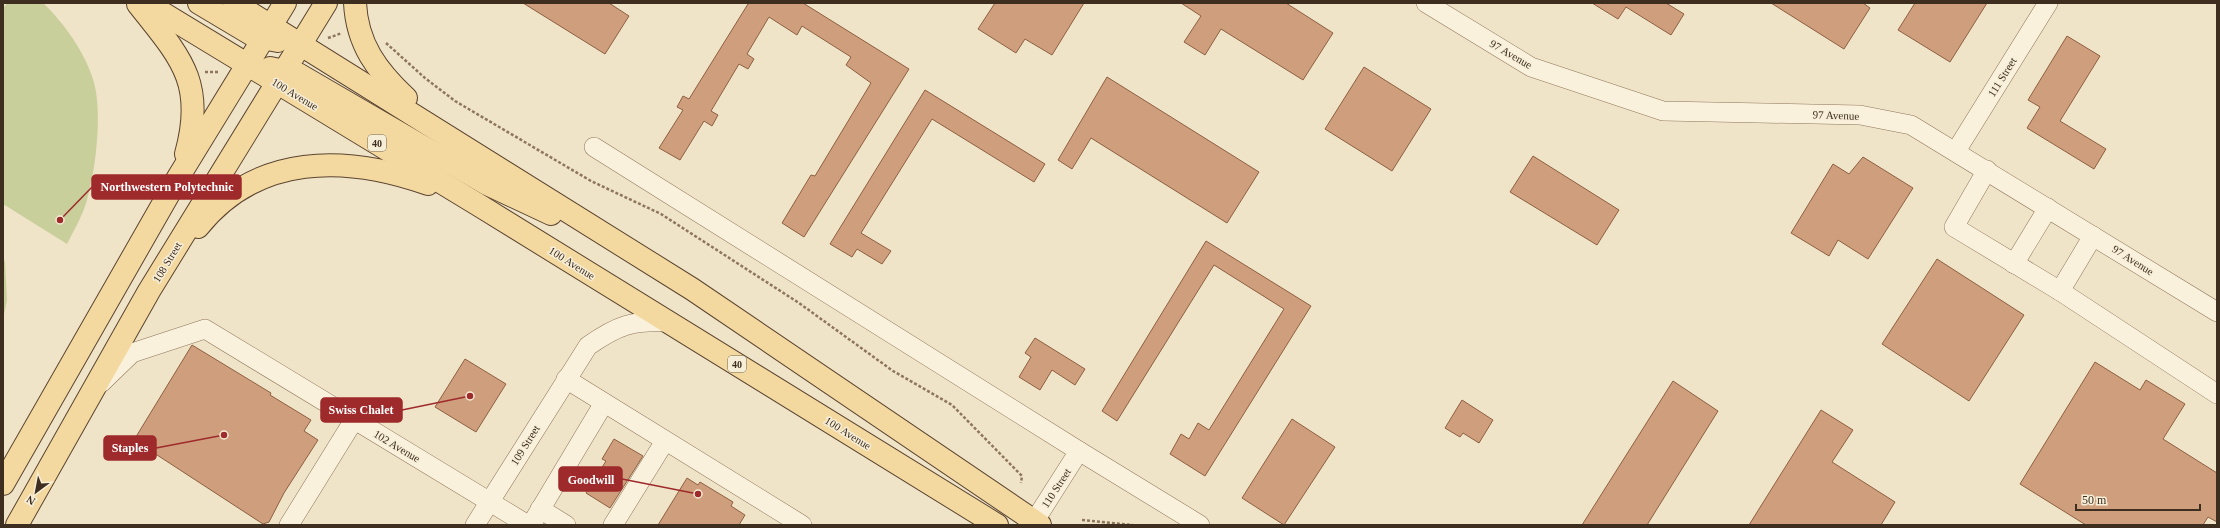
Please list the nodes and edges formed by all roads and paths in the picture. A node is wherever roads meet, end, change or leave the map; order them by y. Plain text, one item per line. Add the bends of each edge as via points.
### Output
1 (137, 3) edge
2 (146, 3) edge
3 (199, 3) edge
4 (234, 3) edge
5 (285, 3) edge
6 (326, 3) edge
7 (356, 3) edge
8 (1426, 3) edge
9 (2048, 3) edge
10 (358, 29) junction
11 (267, 33) junction
12 (322, 39) dead end
13 (382, 40) dead end
14 (301, 43) junction
15 (247, 65) junction
16 (202, 72) dead end
17 (223, 72) dead end
18 (280, 76) junction
19 (445, 134) junction
20 (594, 147) dead end
21 (1956, 151) junction
22 (1987, 170) junction
23 (179, 176) junction
24 (477, 204) junction
25 (2048, 208) junction
26 (2093, 236) junction
27 (2014, 264) junction
28 (692, 289) junction
29 (149, 291) junction
30 (2060, 291) junction
31 (2217, 312) edge
32 (669, 322) junction
33 (571, 372) junction
34 (96, 388) junction
35 (2217, 394) edge
36 (604, 403) junction
37 (354, 420) junction
38 (665, 441) junction
39 (1079, 451) junction
40 (1021, 483) dead end
41 (3, 484) edge
42 (490, 502) junction
43 (540, 509) junction
44 (1082, 520) dead end
45 (1036, 524) edge
46 (16, 525) edge
47 (289, 525) edge
48 (475, 525) edge
49 (529, 525) edge
50 (566, 525) edge
51 (613, 525) edge
52 (802, 525) edge
53 (997, 525) edge
54 (1133, 525) edge
55 (1200, 525) edge

1 - 23 main road via 177,53 192,88 192,131
2 - 15 main road, 100 Avenue
3 - 11 main road
4 - 11 main road
5 - 11 main road
6 - 14 main road, 108 Street
7 - 10 main road
8 - 21 street, 97 Avenue via 1531,67 1663,111 1860,115 1911,125
9 - 21 street, 111 Street
10 - 12 path
10 - 19 main road via 361,39 384,78
11 - 14 main road
11 - 15 main road
13 - 40 path via 456,101 591,181 661,214 799,303 893,371 952,405 1022,476
14 - 18 main road, 108 Street
14 - 19 main road
15 - 18 main road, 100 Avenue / 40
15 - 23 main road
16 - 17 path
18 - 24 main road, 100 Avenue / 40
18 - 28 main road via 298,74 487,184 598,238
18 - 29 main road, 108 Street
19 - 28 main road
20 - 39 street
21 - 22 street, 97 Avenue
22 - 25 street, 97 Avenue
22 - 27 street via 1954,227
23 - 41 main road
24 - 29 main road via 443,189 380,170 323,164 294,168 268,175 242,188 217,207 200,224
24 - 32 main road, 100 Avenue / 40
25 - 26 street, 97 Avenue
25 - 27 street
26 - 30 street
26 - 31 street, 97 Avenue
27 - 30 street
28 - 45 main road
29 - 34 main road, 108 Street
30 - 35 street
32 - 33 street, 109 Street via 626,324 609,331 588,346
32 - 53 main road, 100 Avenue / 40
33 - 36 street
33 - 42 street, 109 Street
34 - 37 street, 102 Avenue via 132,353 204,329
34 - 46 main road, 108 Street
36 - 38 street
36 - 43 street
37 - 42 street, 102 Avenue
37 - 47 street
38 - 51 street
38 - 52 street
39 - 45 street, 110 Street
39 - 55 street
42 - 48 street, 109 Street
42 - 49 street, 102 Avenue
43 - 49 street
43 - 50 street
44 - 54 path

